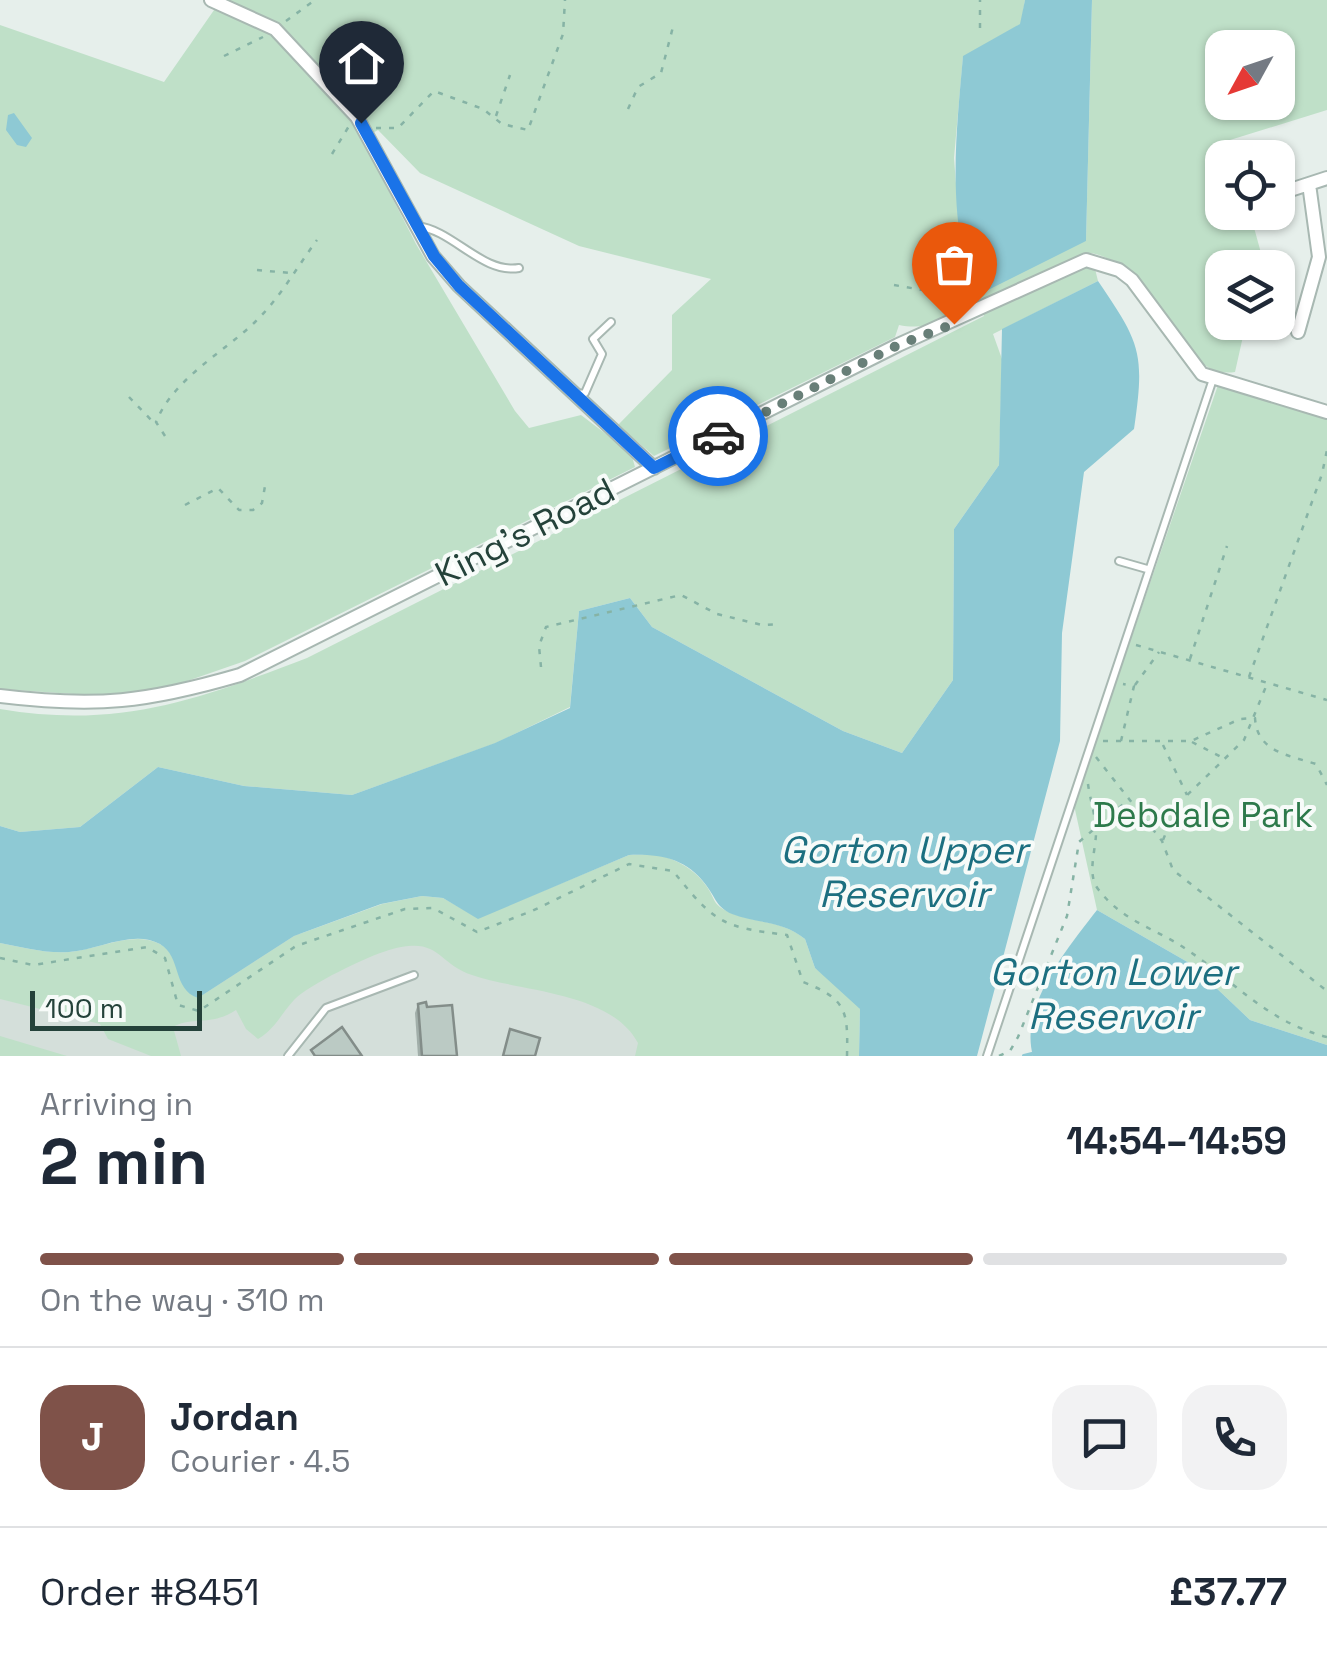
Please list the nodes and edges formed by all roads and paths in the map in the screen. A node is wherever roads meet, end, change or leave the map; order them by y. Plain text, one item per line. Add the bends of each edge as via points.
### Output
1 (211, 0) edge
2 (315, 0) edge
3 (566, 0) edge
4 (980, 0) edge
5 (674, 23) dead end
6 (980, 28) dead end
7 (275, 29) junction
8 (224, 56) dead end
9 (510, 76) dead end
10 (628, 109) dead end
11 (495, 119) junction
12 (359, 120) junction
13 (332, 154) dead end
14 (1327, 178) edge
15 (1309, 184) junction
16 (1295, 189) edge
17 (415, 226) junction
18 (317, 240) dead end
19 (1323, 258) edge
20 (519, 268) dead end
21 (257, 270) dead end
22 (291, 274) junction
23 (894, 285) dead end
24 (940, 293) dead end
25 (611, 322) dead end
26 (1298, 332) dead end
27 (1213, 379) junction
28 (573, 395) junction
29 (129, 396) dead end
30 (1327, 412) edge
31 (160, 414) junction
32 (147, 417) junction
33 (157, 426) junction
34 (165, 436) dead end
35 (1327, 450) edge
36 (654, 468) junction
37 (265, 486) dead end
38 (190, 500) dead end
39 (1228, 546) dead end
40 (1119, 562) dead end
41 (1148, 569) junction
42 (780, 624) dead end
43 (1124, 641) junction
44 (1160, 652) junction
45 (1189, 661) junction
46 (541, 667) dead end
47 (1249, 677) junction
48 (1111, 681) junction
49 (1267, 682) junction
50 (1134, 686) junction
51 (0, 696) edge
52 (1327, 700) edge
53 (1254, 718) junction
54 (1092, 737) junction
55 (1191, 741) junction
56 (1120, 742) junction
57 (1162, 743) junction
58 (1089, 748) junction
59 (1095, 756) junction
60 (1228, 760) junction
61 (1091, 769) dead end
62 (1087, 782) dead end
63 (1327, 785) edge
64 (1187, 795) junction
65 (1127, 801) junction
66 (1096, 831) junction
67 (1162, 841) junction
68 (0, 958) edge
69 (414, 976) dead end
70 (1327, 991) edge
71 (1327, 1037) edge
72 (288, 1056) edge
73 (847, 1056) edge
74 (987, 1056) edge
75 (999, 1056) edge

1 - 7 street
2 - 7 path
3 - 11 path via 563,34 530,128 521,132
4 - 6 path
5 - 10 path via 661,73 638,87
7 - 8 path
7 - 12 street
9 - 11 path
11 - 12 path via 484,108 434,91 393,131
12 - 13 path
12 - 17 street
14 - 15 street
15 - 16 street
15 - 19 street
17 - 20 lane via 445,233 502,268
17 - 28 street via 459,286
18 - 22 path
19 - 26 street
21 - 22 path
22 - 31 path via 266,311 193,374
23 - 24 path
25 - 28 lane via 593,340 602,354 585,393
27 - 30 street
27 - 36 street, King's Road via 1195,368 1132,280 1086,260
27 - 41 lane
28 - 36 street
29 - 32 path
31 - 32 path
31 - 33 path
32 - 33 path
33 - 34 path
35 - 47 path
36 - 51 street, King's Road via 240,675 158,698 70,704
37 - 38 path via 262,503 245,512 218,488
39 - 45 path
40 - 41 lane
41 - 43 lane
42 - 46 path via 717,614 686,594 546,627
43 - 44 path
43 - 48 lane
44 - 45 path
44 - 50 path
45 - 47 path
47 - 49 path
48 - 50 path
48 - 54 lane
49 - 52 path
49 - 53 path
50 - 56 path
53 - 55 path
53 - 60 path
53 - 63 path via 1264,744 1316,764
54 - 56 path
54 - 58 lane
55 - 57 path
55 - 60 path
56 - 57 path
57 - 64 path
58 - 59 path
58 - 74 lane
59 - 61 path
59 - 65 path
60 - 64 path
62 - 66 path
64 - 67 path
65 - 66 path
65 - 67 path
66 - 71 path via 1096,888 1127,918 1184,948 1272,1017
66 - 75 path via 1079,842 1067,916 1018,1038
67 - 70 path via 1173,870
68 - 73 path via 33,965 147,947 165,958 178,1005 199,1011 296,946 406,909 433,908 477,932 629,864 673,871 732,928 787,935 804,982 833,994 848,1018
69 - 72 lane via 326,1008

